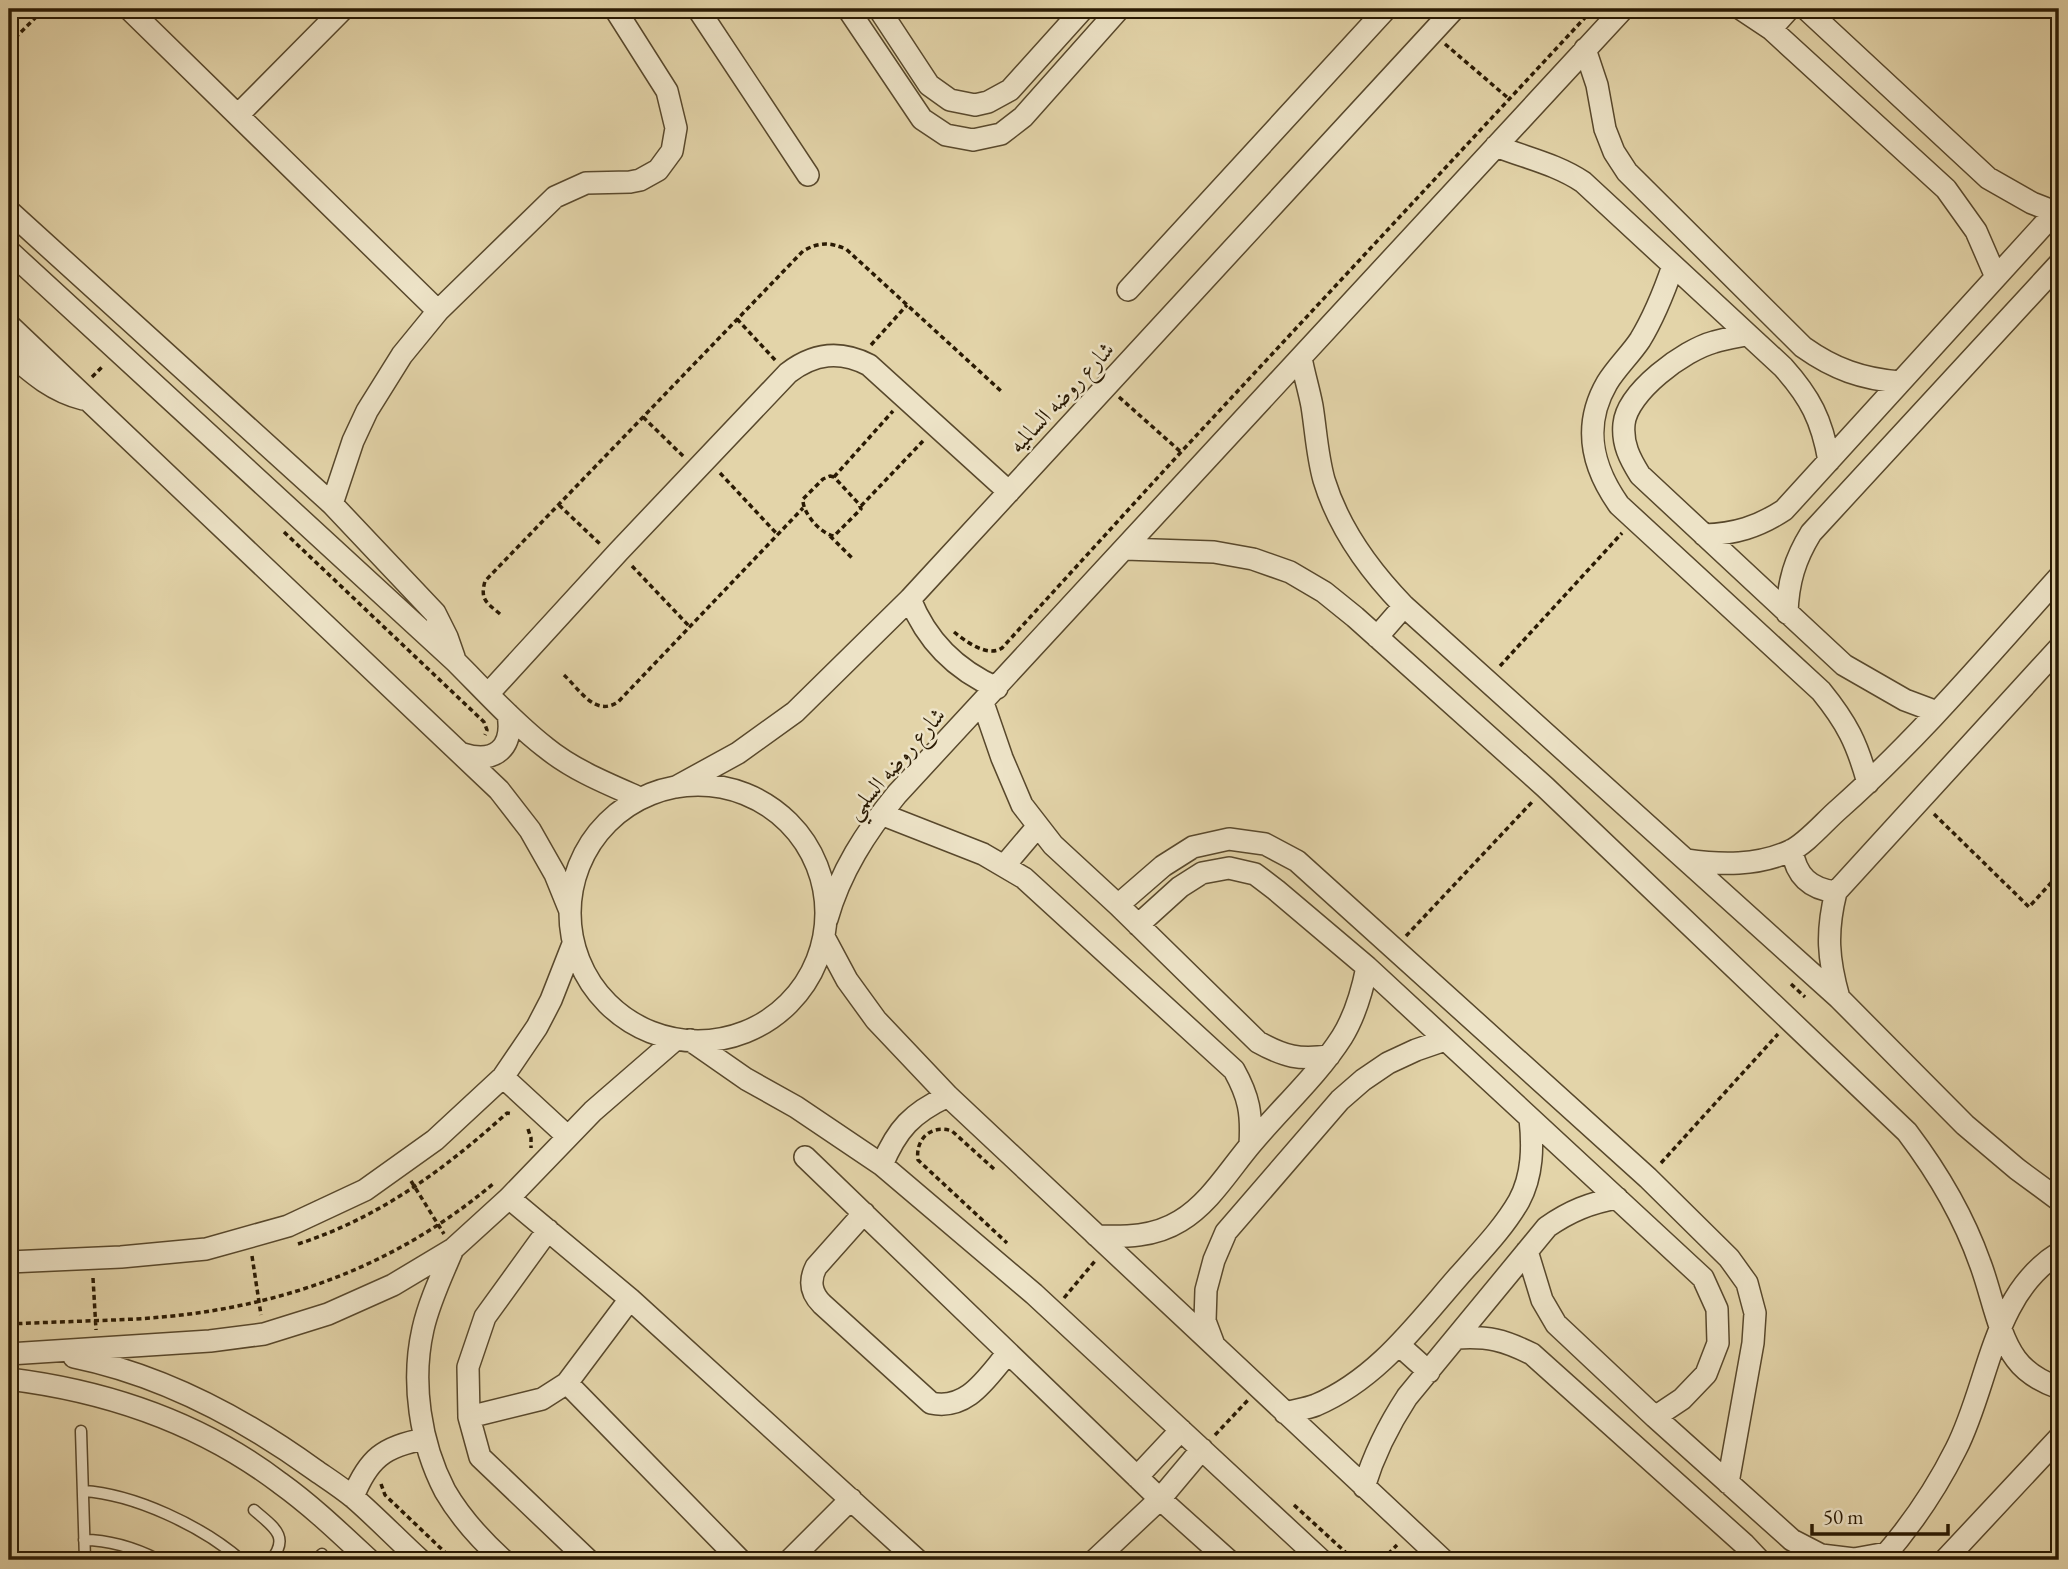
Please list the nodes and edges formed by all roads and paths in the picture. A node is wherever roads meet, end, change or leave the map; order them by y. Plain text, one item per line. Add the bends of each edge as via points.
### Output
1 (44, 9) edge
2 (129, 9) edge
3 (343, 9) edge
4 (615, 9) edge
5 (698, 9) edge
6 (848, 9) edge
7 (879, 9) edge
8 (1083, 9) edge
9 (1119, 9) edge
10 (1387, 9) edge
11 (1454, 9) edge
12 (1593, 9) edge
13 (1623, 9) edge
14 (1741, 9) edge
15 (1789, 9) edge
16 (1806, 9) edge
17 (1771, 29) junction
18 (1433, 33) junction
19 (9, 44) edge
20 (1585, 49) junction
21 (1509, 99) junction
22 (1526, 114) junction
23 (238, 115) junction
24 (1496, 146) junction
25 (808, 174) dead end
26 (2057, 210) edge
27 (9, 211) edge
28 (9, 251) edge
29 (2059, 264) edge
30 (1673, 266) junction
31 (1996, 277) junction
32 (1128, 290) dead end
33 (907, 305) junction
34 (438, 311) junction
35 (737, 319) junction
36 (9, 325) edge
37 (1746, 335) junction
38 (1803, 347) junction
39 (117, 351) junction
40 (9, 353) edge
41 (1301, 358) junction
42 (858, 359) junction
43 (1783, 367) junction
44 (788, 373) junction
45 (1900, 382) junction
46 (1107, 387) junction
47 (1001, 391) dead end
48 (85, 396) junction
49 (905, 398) junction
50 (643, 417) junction
51 (937, 427) junction
52 (1181, 452) junction
53 (1829, 461) junction
54 (702, 464) junction
55 (1199, 468) junction
56 (834, 477) junction
57 (1009, 492) junction
58 (332, 504) junction
59 (559, 505) junction
60 (861, 507) junction
61 (803, 508) junction
62 (1783, 510) junction
63 (1635, 519) junction
64 (275, 524) dead end
65 (1811, 533) junction
66 (778, 534) junction
67 (1703, 535) junction
68 (831, 536) junction
69 (1125, 549) junction
70 (616, 554) junction
71 (853, 559) dead end
72 (2059, 577) edge
73 (911, 599) junction
74 (1404, 606) junction
75 (1787, 613) junction
76 (500, 614) dead end
77 (690, 627) junction
78 (951, 629) dead end
79 (1377, 637) junction
80 (2059, 648) edge
81 (456, 662) junction
82 (1844, 665) junction
83 (564, 675) dead end
84 (1486, 681) junction
85 (1821, 691) junction
86 (488, 694) junction
87 (990, 695) junction
88 (1937, 712) junction
89 (508, 715) junction
90 (470, 747) junction
91 (1868, 783) junction
92 (676, 787) junction
93 (1545, 787) junction
94 (640, 798) junction
95 (1919, 801) junction
96 (881, 814) junction
97 (1038, 826) junction
98 (1792, 850) junction
99 (1686, 860) junction
100 (1004, 866) junction
101 (2059, 874) edge
102 (1836, 892) junction
103 (1118, 905) junction
104 (570, 911) junction
105 (1138, 925) junction
106 (826, 928) junction
107 (573, 944) junction
108 (1393, 950) junction
109 (1367, 967) junction
110 (1820, 981) junction
111 (1839, 998) junction
112 (1788, 1018) junction
113 (1241, 1024) junction
114 (683, 1039) junction
115 (1445, 1041) junction
116 (1216, 1051) junction
117 (1329, 1056) junction
118 (503, 1077) junction
119 (948, 1096) junction
120 (1530, 1118) junction
121 (953, 1131) dead end
122 (567, 1136) junction
123 (1250, 1145) junction
124 (805, 1157) dead end
125 (401, 1164) junction
126 (882, 1165) junction
127 (1648, 1178) junction
128 (509, 1198) junction
129 (1617, 1198) junction
130 (2059, 1200) edge
131 (1201, 1206) junction
132 (864, 1213) junction
133 (1078, 1219) junction
134 (1504, 1223) junction
135 (548, 1230) junction
136 (1226, 1232) junction
137 (248, 1237) junction
138 (1107, 1246) junction
139 (453, 1249) junction
140 (1529, 1249) junction
141 (1016, 1251) dead end
142 (2059, 1253) edge
143 (92, 1259) junction
144 (9, 1262) edge
145 (630, 1299) junction
146 (1052, 1311) junction
147 (2001, 1328) junction
148 (264, 1334) junction
149 (1457, 1338) junction
150 (1399, 1345) junction
151 (1215, 1347) junction
152 (97, 1348) junction
153 (48, 1352) junction
154 (1008, 1353) junction
155 (9, 1354) edge
156 (1429, 1372) junction
157 (9, 1379) edge
158 (567, 1384) junction
159 (1259, 1388) junction
160 (2059, 1388) edge
161 (1285, 1413) junction
162 (468, 1416) junction
163 (1655, 1417) junction
164 (1181, 1430) junction
165 (81, 1431) dead end
166 (2059, 1438) edge
167 (425, 1439) junction
168 (1202, 1449) junction
169 (384, 1476) dead end
170 (1137, 1476) junction
171 (1728, 1483) junction
172 (1364, 1487) junction
173 (83, 1491) junction
174 (353, 1497) junction
175 (1285, 1497) dead end
176 (851, 1499) junction
177 (1160, 1499) junction
178 (254, 1510) dead end
179 (84, 1540) junction
180 (1884, 1557) edge
181 (85, 1560) edge
182 (159, 1560) edge
183 (241, 1560) edge
184 (271, 1560) edge
185 (369, 1560) edge
186 (420, 1560) edge
187 (453, 1560) edge
188 (503, 1560) edge
189 (588, 1560) edge
190 (740, 1560) edge
191 (790, 1560) edge
192 (917, 1560) edge
193 (1095, 1560) edge
194 (1228, 1560) edge
195 (1321, 1560) edge
196 (1354, 1560) edge
197 (1443, 1560) edge
198 (1759, 1560) edge
199 (1945, 1560) edge

1 - 19 path
2 - 23 street
3 - 23 street
4 - 34 street via 672,103 676,128 672,151 658,170 640,180 586,183 555,197
5 - 25 street
6 - 9 street via 922,119 946,135 973,140 1013,126
7 - 8 street via 929,85 950,100 975,104 1010,90
10 - 32 street
11 - 18 street, شارع روضه السالميه
12 - 21 path
13 - 20 street
14 - 17 street
15 - 17 street
16 - 26 street via 1988,178 2032,203
17 - 31 street via 1946,189 1976,231
18 - 21 path
18 - 46 street, شارع روضه السالميه
20 - 22 street
20 - 38 street via 1605,129 1627,172
21 - 22 path
21 - 52 path
22 - 24 street
23 - 34 street
24 - 30 street via 1564,169
24 - 41 street
26 - 31 street
27 - 58 street
28 - 39 street
29 - 65 street
30 - 37 street
30 - 63 street via 1653,317 1607,383 1596,407 1592,433 1604,483
31 - 45 street
33 - 35 path via 846,249 816,244 803,251
33 - 42 path
33 - 47 path
34 - 58 street via 401,355 367,411
35 - 44 path
35 - 50 path
36 - 48 street
37 - 43 street
37 - 67 street via 1687,353 1648,385 1624,422 1624,443 1640,475
38 - 43 street
38 - 45 street via 1849,373
39 - 48 path
39 - 81 street
40 - 48 street via 43,382 66,395
41 - 55 street
41 - 74 street via 1324,481 1338,516 1378,579
42 - 44 street via 814,358
42 - 49 street
43 - 53 street via 1814,408
44 - 54 street
45 - 53 street
46 - 52 path
46 - 57 street, شارع روضه السالميه
48 - 90 street
49 - 51 street
49 - 56 path
50 - 54 path
50 - 59 path
51 - 57 street
51 - 60 path
52 - 55 path
52 - 78 path via 999,651 972,645
53 - 62 street
54 - 66 path
54 - 70 street
55 - 69 street
56 - 60 path
56 - 61 path via 823,479 803,499
57 - 73 street, شارع روضه السالميه
58 - 81 street via 435,613
59 - 70 path
59 - 76 path via 485,581 485,601
60 - 68 path via 838,535
61 - 66 path
61 - 68 path
62 - 65 street via 1789,521
62 - 67 street via 1747,530
63 - 84 path
63 - 85 street
64 - 90 path via 484,722 486,734
65 - 75 street via 1793,569
66 - 77 path
67 - 75 street
68 - 71 path
69 - 79 street via 1214,552 1253,559 1290,572 1324,592
69 - 87 street
70 - 77 path
70 - 86 street
72 - 88 street
73 - 87 street via 926,632
73 - 92 street, شارع روضه السالميه via 795,712 738,753
74 - 79 street
74 - 84 street
75 - 82 street
77 - 83 path via 612,706 595,706
79 - 93 street
80 - 95 street
81 - 86 street
82 - 85 street
82 - 88 street via 1905,700
84 - 99 street
85 - 91 street via 1859,749
86 - 89 street
87 - 96 street, شارع روضه السلمي
87 - 97 street via 1002,758 1022,805
88 - 91 street
89 - 90 street via 511,730 506,745 494,756 478,759
89 - 94 street via 547,749
90 - 104 street via 530,830
91 - 98 street
92 - 94 street
92 - 106 street via 715,786 751,796 783,817 808,846 823,881
93 - 108 path
93 - 112 street
94 - 104 street via 611,818 589,845 575,876
95 - 101 path via 2029,907
95 - 102 street
96 - 100 street
96 - 106 street, شارع روضه السلمي via 833,897
97 - 100 street
97 - 103 street
98 - 99 street via 1723,865
98 - 102 street via 1800,876 1822,891
99 - 110 street
100 - 116 street via 1024,878
102 - 111 street via 1828,939
103 - 105 street
103 - 108 street via 1163,866 1194,847 1229,839 1265,844 1297,861
104 - 107 street
105 - 109 street via 1202,873 1229,868 1255,874
105 - 113 street
106 - 114 street, شارع روضه السلمي via 815,967 799,993 776,1014 730,1036
106 - 119 street via 847,980 876,1020
107 - 114 street via 584,972 622,1016 648,1030
107 - 118 street via 537,1027
108 - 127 street
109 - 115 street
109 - 117 street via 1354,1014
110 - 111 street
110 - 112 path
111 - 130 street via 1965,1125
112 - 127 path
112 - 147 street via 1907,1132 1930,1162 1966,1227
113 - 116 street
113 - 117 street via 1258,1042 1280,1054 1304,1059
114 - 122 street via 620,1086
114 - 126 street
115 - 120 street
115 - 136 street via 1388,1063 1347,1093
116 - 123 street via 1247,1093 1252,1118
117 - 123 street
118 - 122 street
118 - 125 street via 435,1140
119 - 126 street via 906,1122
119 - 133 street
120 - 129 street
120 - 134 street via 1529,1174 1520,1200
121 - 141 path via 927,1133 918,1145 918,1160
122 - 128 street
123 - 131 street
124 - 132 street
125 - 137 street via 365,1190 288,1226
125 - 139 path
126 - 146 street
127 - 171 street via 1729,1258 1746,1283 1755,1313
128 - 135 street
128 - 139 street
129 - 140 street via 1568,1212 1547,1227
129 - 163 street via 1703,1278 1717,1309 1718,1343 1706,1374 1682,1399
131 - 133 street via 1153,1233 1125,1237 1097,1236
131 - 136 street
132 - 154 street
132 - 154 street via 813,1273 812,1287 822,1304 931,1403 955,1404 970,1396
133 - 138 street
134 - 140 street
134 - 150 street
135 - 145 street
135 - 162 street via 485,1317 468,1367
136 - 151 street via 1206,1290 1205,1321
137 - 143 street via 206,1249
137 - 148 path
138 - 146 path
138 - 151 street
139 - 148 street via 393,1285 328,1314
139 - 167 street via 423,1329 417,1384
140 - 149 street
140 - 163 street via 1542,1300 1556,1324
142 - 147 street via 2032,1276
143 - 144 street
143 - 152 path
145 - 158 street
145 - 176 street
146 - 164 street
147 - 160 street via 2015,1358 2039,1380
147 - 180 street via 1956,1450 1916,1516
148 - 152 street
149 - 156 street
149 - 198 street via 1483,1336 1532,1354
150 - 156 street
150 - 161 street via 1346,1390 1314,1406
151 - 159 street
152 - 153 street
153 - 155 street
153 - 174 street via 104,1363 205,1403 253,1429
154 - 170 street
156 - 172 street via 1388,1426
157 - 185 street via 98,1395 192,1430 279,1481
158 - 162 street via 542,1399
158 - 190 street
159 - 161 street
159 - 168 path
161 - 172 street
162 - 189 street via 480,1457
163 - 171 street
164 - 168 street
164 - 170 street
165 - 173 lane
166 - 199 street
167 - 174 street via 400,1443 379,1455 362,1474
167 - 188 street via 445,1491 477,1536
168 - 177 street
168 - 195 street
169 - 187 path via 385,1495
170 - 177 street
171 - 180 street via 1793,1539 1821,1555
172 - 197 street
173 - 179 lane
173 - 183 lane via 115,1495 146,1506 195,1529
174 - 186 street
175 - 196 path
176 - 191 street
176 - 192 street
177 - 193 street
177 - 194 street
178 - 184 lane via 280,1538
179 - 181 lane
179 - 182 lane via 105,1540

